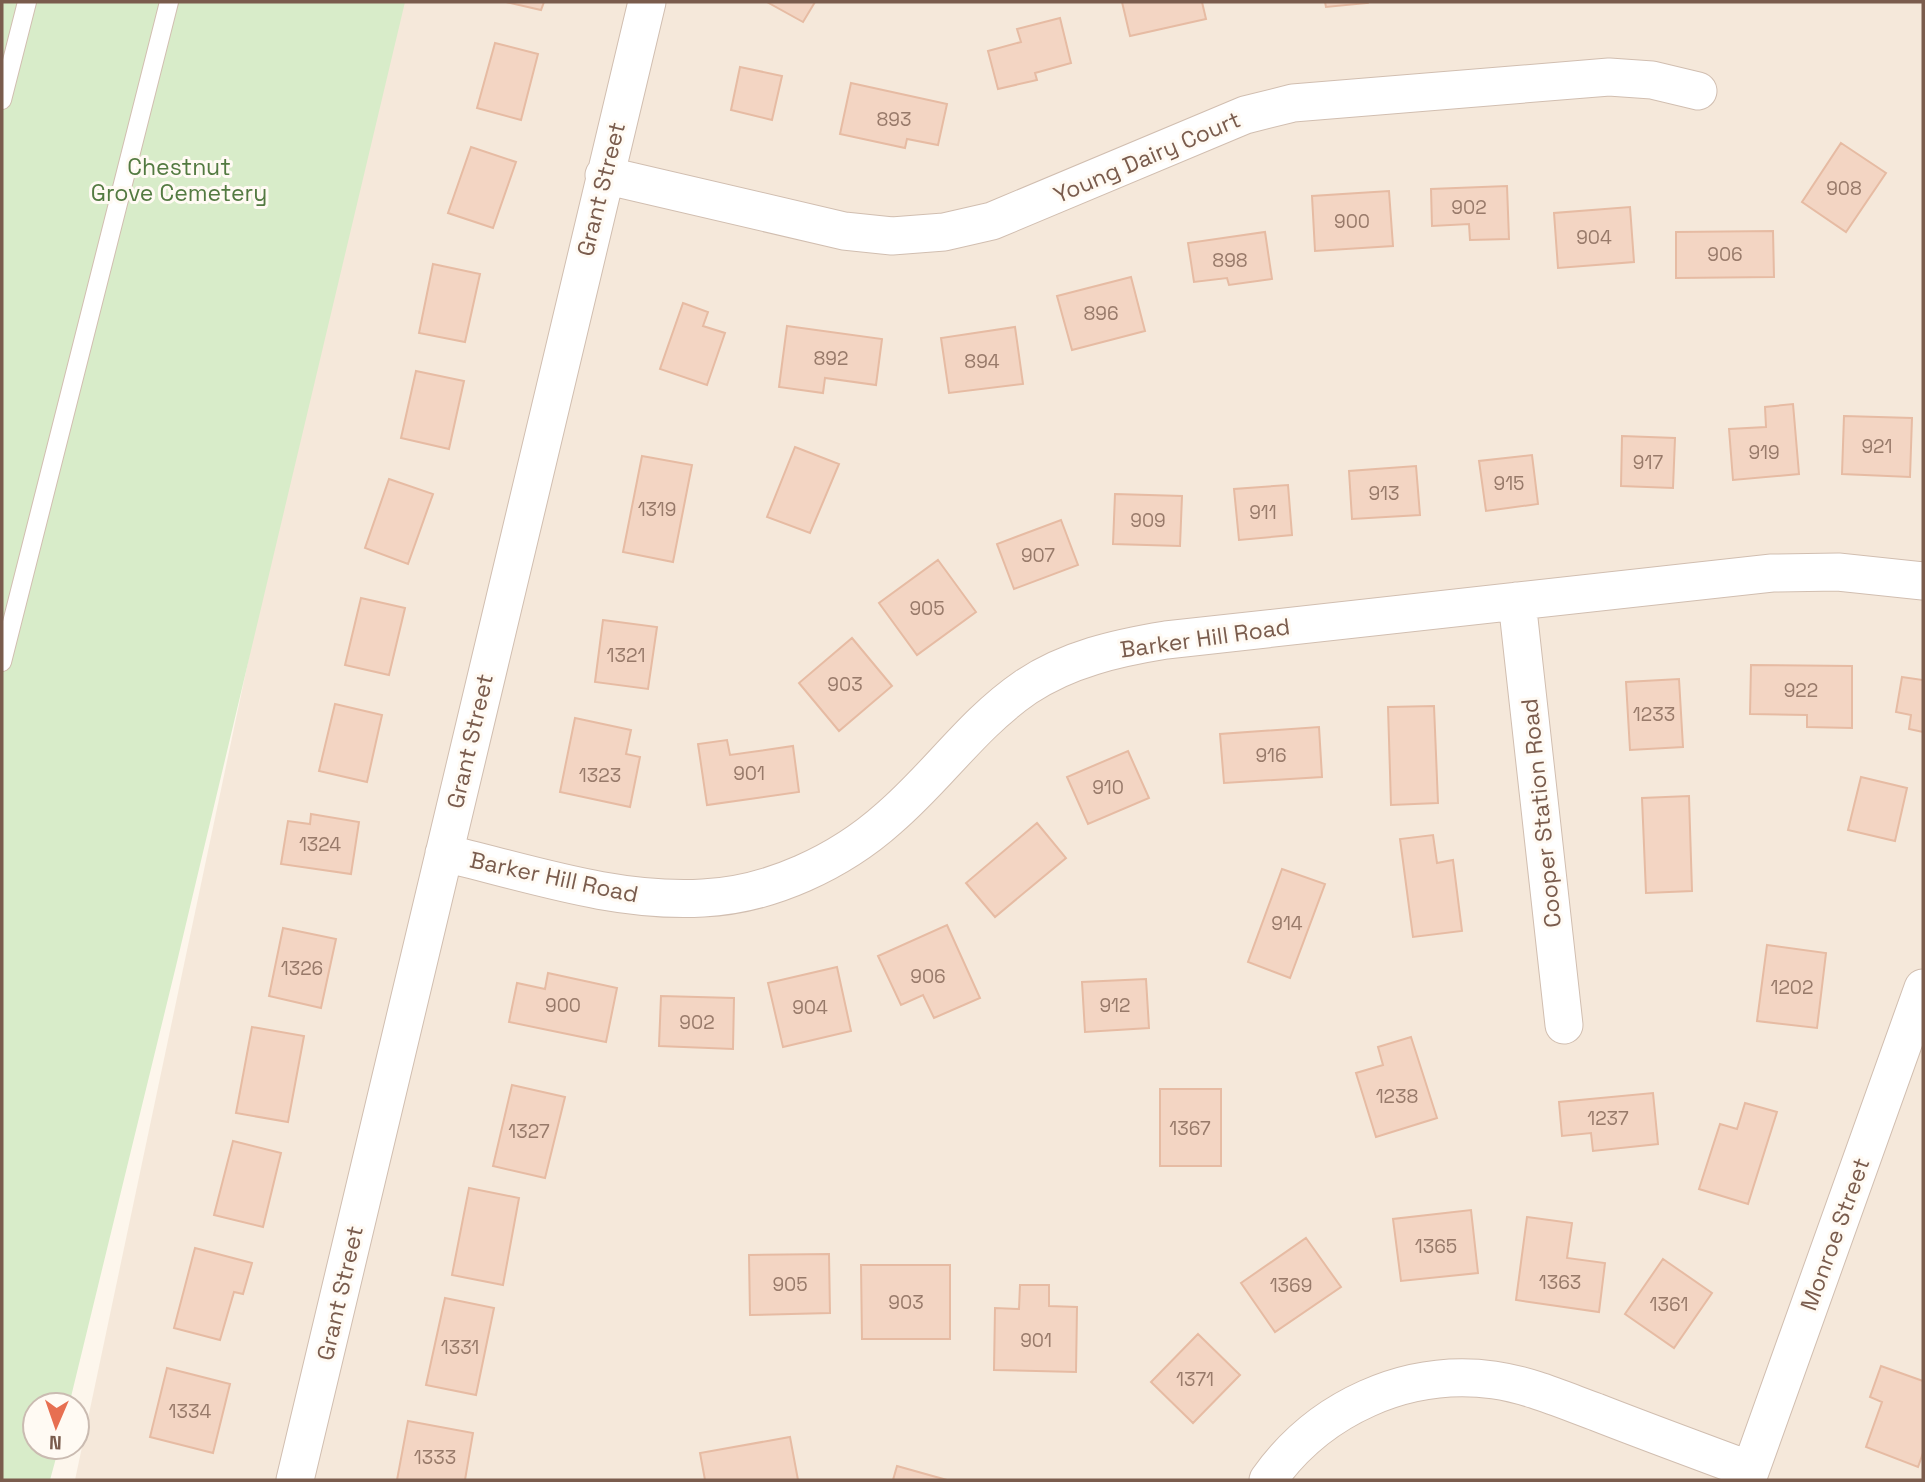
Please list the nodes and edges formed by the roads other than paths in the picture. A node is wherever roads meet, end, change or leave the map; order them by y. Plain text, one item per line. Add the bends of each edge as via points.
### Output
1 (27, 2) edge
2 (169, 2) edge
3 (647, 2) edge
4 (1698, 91) dead end
5 (2, 100) edge
6 (604, 175) junction
7 (1923, 581) edge
8 (1517, 601) junction
9 (2, 662) edge
10 (444, 853) junction
11 (1923, 988) edge
12 (1564, 1025) dead end
13 (1748, 1475) edge
14 (295, 1480) edge
15 (1268, 1480) edge

1 - 5 lane
2 - 9 lane
3 - 6 street, Grant Street
4 - 6 street, Young Dairy Court via 1652,80 1597,77 1293,103 1245,115 992,221 944,232 892,236 844,231
6 - 10 street, Grant Street
7 - 8 street, Barker Hill Road via 1838,572 1772,573
8 - 10 street, Barker Hill Road via 1166,640 1117,648 1073,663 1029,685 989,715 890,818 849,849 804,873 758,889 706,898 655,899 605,892
8 - 12 street, Cooper Station Road
10 - 14 street, Grant Street
11 - 13 street, Monroe Street
13 - 15 street via 1539,1391 1495,1380 1447,1378 1403,1385 1360,1401 1318,1426

